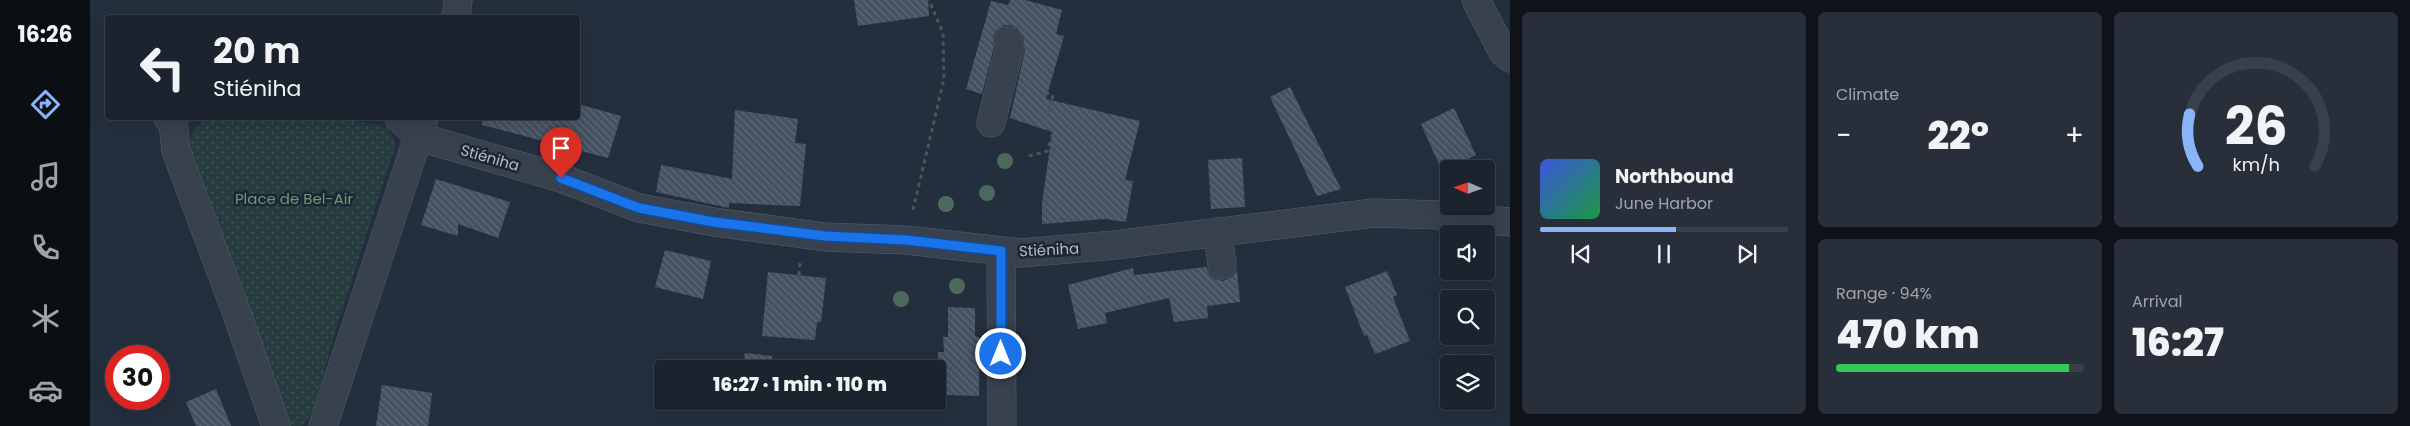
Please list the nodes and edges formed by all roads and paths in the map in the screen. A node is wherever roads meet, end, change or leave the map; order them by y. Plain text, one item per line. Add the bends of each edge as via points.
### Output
1 (458, 0) edge
2 (929, 0) edge
3 (1476, 0) edge
4 (456, 15) edge
5 (1012, 43) dead end
6 (1510, 58) edge
7 (1047, 93) dead end
8 (174, 120) edge
9 (404, 120) edge
10 (1040, 120) dead end
11 (1045, 122) junction
12 (991, 123) dead end
13 (422, 127) edge
14 (1029, 156) dead end
15 (1510, 222) edge
16 (1218, 232) junction
17 (906, 240) junction
18 (1001, 251) junction
19 (1222, 265) dead end
20 (276, 426) edge
21 (323, 426) edge
22 (1002, 426) edge

1 - 4 street
2 - 17 path via 943,33 944,79
3 - 6 street via 1503,52
5 - 12 street
7 - 11 path via 1053,95
8 - 20 street via 176,151
9 - 13 street, Stiéniha
10 - 11 path
11 - 14 path via 1052,124 1054,129 1050,146 1042,154
13 - 17 street, Stiéniha via 639,208 714,222 825,236
13 - 21 street
15 - 16 street, Stiéniha via 1374,213
16 - 18 street, Stiéniha via 1108,246 1021,253
16 - 19 street
17 - 18 street, Stiéniha
18 - 22 street

